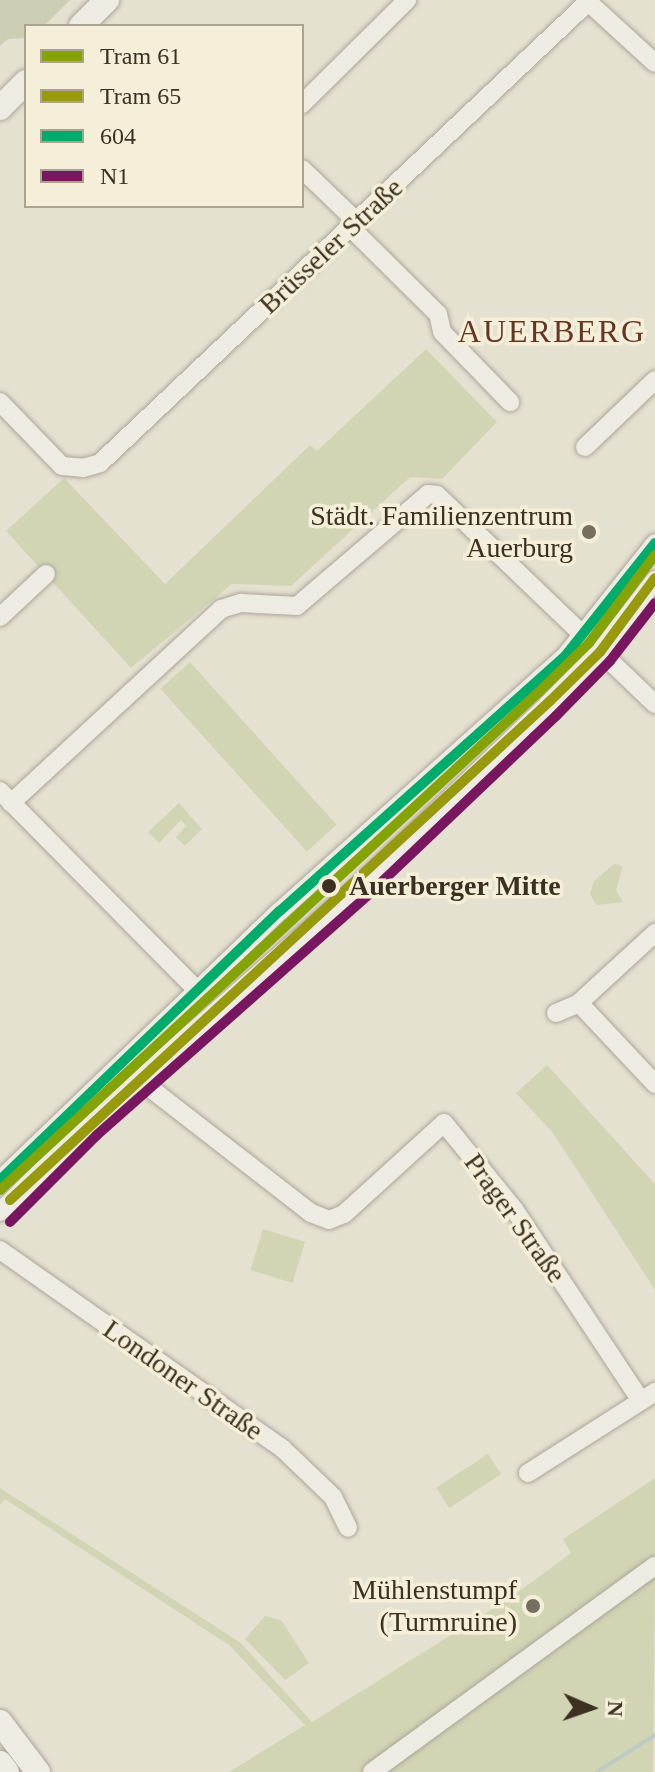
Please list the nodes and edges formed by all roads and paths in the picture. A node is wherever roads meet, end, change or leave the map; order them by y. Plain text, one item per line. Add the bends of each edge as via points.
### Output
1 (107, 0) edge
2 (407, 0) edge
3 (586, 1) edge
4 (83, 24) edge
5 (655, 63) edge
6 (24, 84) edge
7 (304, 102) edge
8 (0, 108) edge
9 (304, 171) edge
10 (354, 225) junction
11 (655, 380) edge
12 (0, 402) edge
13 (510, 402) dead end
14 (585, 447) dead end
15 (655, 543) edge
16 (46, 574) dead end
17 (655, 580) edge
18 (0, 617) edge
19 (581, 638) junction
20 (600, 651) junction
21 (655, 704) edge
22 (5, 797) edge
23 (655, 933) edge
24 (199, 992) junction
25 (579, 1003) junction
26 (556, 1013) dead end
27 (137, 1078) junction
28 (655, 1084) edge
29 (0, 1180) edge
30 (0, 1212) edge
31 (0, 1250) edge
32 (648, 1396) edge
33 (528, 1473) dead end
34 (348, 1528) dead end
35 (655, 1566) edge
36 (0, 1722) edge
37 (0, 1763) edge
38 (7, 1772) edge
39 (38, 1772) edge
40 (372, 1772) edge

1 - 4 main road
2 - 7 street
3 - 5 street, Brüsseler Straße
3 - 10 street, Brüsseler Straße
6 - 8 main road
9 - 10 street
10 - 12 street, Brüsseler Straße via 100,463 62,466
10 - 13 street via 438,314 442,332
11 - 14 street
15 - 19 street
16 - 18 street
17 - 20 street
19 - 20 street
19 - 22 street via 437,495 428,494 297,606 228,606
19 - 24 street via 487,729 280,911
20 - 21 street
20 - 27 street via 359,885
22 - 24 street
23 - 25 street
24 - 29 street
25 - 26 street
25 - 28 street
27 - 30 street
27 - 32 street, Prager Straße via 311,1213 329,1220 344,1214 444,1123 514,1209
31 - 34 street, Londoner Straße via 283,1449 333,1497
32 - 33 street, Prager Straße
35 - 40 street
36 - 39 main road
37 - 38 main road

